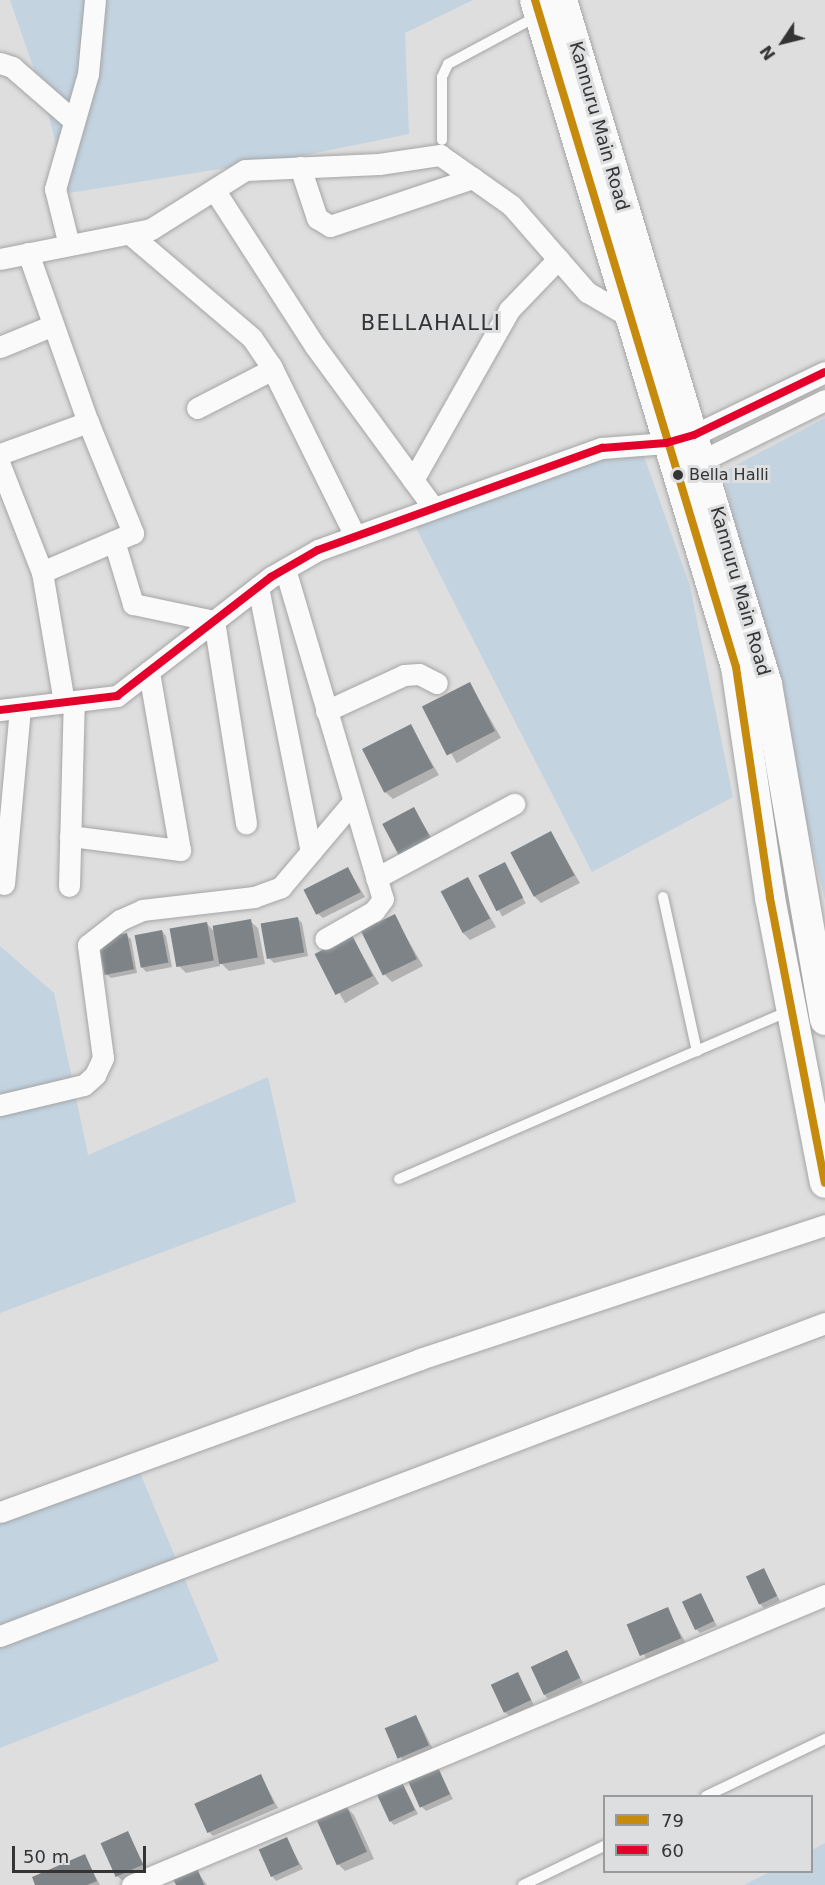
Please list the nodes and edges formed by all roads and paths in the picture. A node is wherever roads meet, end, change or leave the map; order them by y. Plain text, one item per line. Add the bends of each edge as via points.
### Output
1 (95, 0) edge
2 (545, 5) edge
3 (0, 63) edge
4 (73, 120) junction
5 (442, 140) dead end
6 (300, 167) junction
7 (473, 178) junction
8 (215, 191) junction
9 (130, 234) junction
10 (69, 245) junction
11 (28, 253) junction
12 (0, 259) edge
13 (558, 259) junction
14 (628, 317) junction
15 (53, 325) junction
16 (660, 329) junction
17 (0, 347) edge
18 (273, 369) junction
19 (825, 372) edge
20 (825, 400) edge
21 (197, 408) dead end
22 (88, 422) junction
23 (687, 446) junction
24 (0, 454) edge
25 (0, 465) edge
26 (413, 480) junction
27 (433, 507) junction
28 (355, 536) junction
29 (114, 541) junction
30 (285, 568) junction
31 (42, 572) junction
32 (258, 587) junction
33 (214, 621) junction
34 (149, 672) junction
35 (437, 683) dead end
36 (69, 702) junction
37 (10, 709) edge
38 (326, 711) junction
39 (352, 802) junction
40 (514, 804) dead end
41 (246, 823) dead end
42 (70, 836) junction
43 (311, 852) junction
44 (376, 878) junction
45 (4, 884) dead end
46 (69, 886) dead end
47 (663, 897) dead end
48 (325, 939) dead end
49 (824, 1005) edge
50 (792, 1009) junction
51 (697, 1051) junction
52 (0, 1105) edge
53 (399, 1179) dead end
54 (825, 1183) edge
55 (825, 1225) edge
56 (825, 1323) edge
57 (0, 1512) edge
58 (825, 1594) edge
59 (0, 1636) edge
60 (825, 1739) edge
61 (710, 1795) edge
62 (603, 1846) edge
63 (132, 1885) edge
64 (523, 1885) edge

1 - 4 street via 88,75
2 - 5 lane via 448,64 442,77
2 - 14 main road
2 - 16 main road, Kannuru Main Road
3 - 4 street via 12,67
4 - 10 street via 55,189
6 - 7 street via 380,164 440,155
6 - 7 street via 317,218 330,226
6 - 8 street via 245,170
7 - 13 street via 511,205
8 - 9 street via 151,229
8 - 26 street via 315,346
9 - 10 street
9 - 18 street via 252,338
10 - 11 street
11 - 12 street
11 - 15 street
13 - 14 street via 587,292
13 - 26 street via 509,310
14 - 16 street
14 - 23 main road
15 - 17 street
15 - 22 street
16 - 23 main road, Kannuru Main Road
18 - 21 street
18 - 28 street
19 - 23 street
20 - 23 street
22 - 24 street
22 - 29 street via 133,533
23 - 27 street via 602,448
23 - 49 main road, Kannuru Main Road via 767,684
23 - 50 main road via 736,667 770,898
25 - 31 street
26 - 27 street
27 - 28 street
28 - 30 street
29 - 31 street
29 - 33 street via 133,604
30 - 32 street
30 - 38 street
31 - 36 street
32 - 33 street
32 - 43 street
33 - 34 street
33 - 41 street
34 - 36 street via 117,696
34 - 42 street via 180,850
35 - 38 street via 419,674 404,675
36 - 37 street
36 - 42 street
37 - 45 street
38 - 39 street
39 - 43 street
39 - 44 street
40 - 44 street
42 - 46 street
43 - 52 street via 281,887 254,897 142,910 120,920 88,945 104,1058 95,1075 84,1085
44 - 48 street via 383,899 374,911
47 - 51 lane
50 - 51 lane
50 - 54 main road
51 - 53 lane
55 - 57 street via 420,1359
56 - 59 street
58 - 63 street
60 - 61 lane
62 - 64 lane

